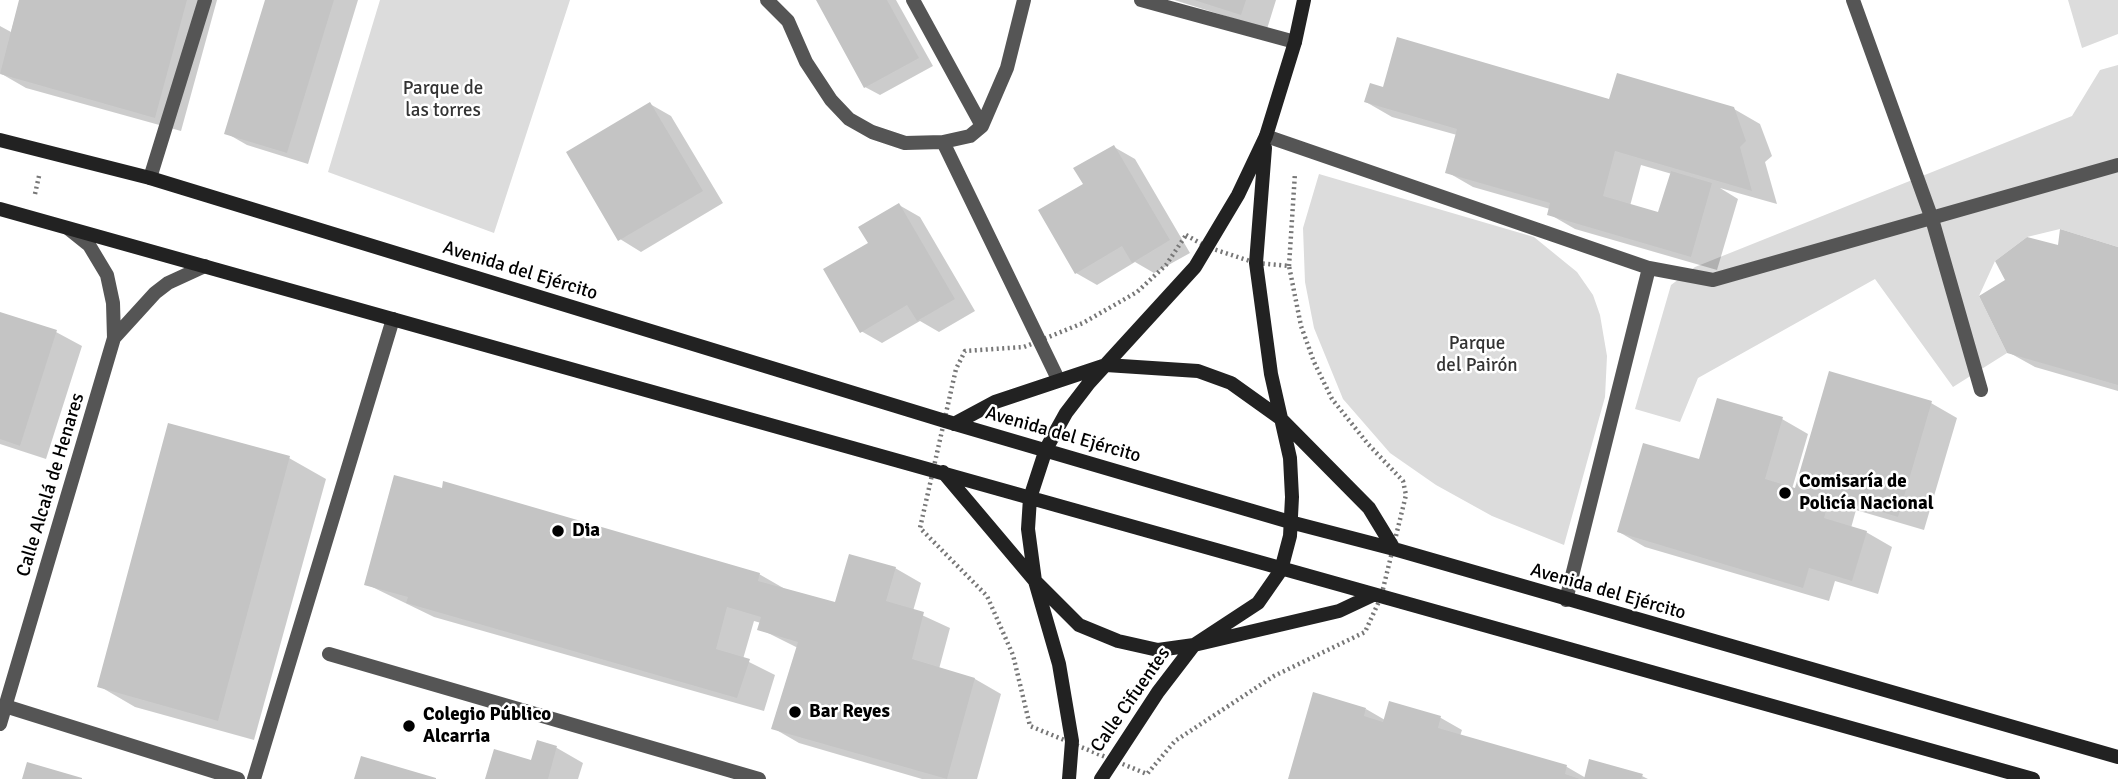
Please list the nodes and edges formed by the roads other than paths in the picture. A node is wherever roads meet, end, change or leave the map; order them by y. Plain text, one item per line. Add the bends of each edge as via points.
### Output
1 (205, 0) edge
2 (768, 0) edge
3 (913, 0) edge
4 (1024, 0) edge
5 (1141, 0) edge
6 (1304, 0) edge
7 (1853, 0) edge
8 (1295, 42) junction
9 (982, 126) junction
10 (1266, 136) junction
11 (0, 140) edge
12 (943, 142) junction
13 (2118, 165) edge
14 (150, 178) junction
15 (0, 209) edge
16 (1932, 219) junction
17 (66, 227) junction
18 (205, 266) junction
19 (1649, 268) junction
20 (393, 319) junction
21 (114, 338) junction
22 (1106, 365) junction
23 (1058, 379) junction
24 (1981, 390) dead end
25 (1280, 418) junction
26 (954, 424) junction
27 (1046, 449) junction
28 (942, 471) junction
29 (1030, 498) junction
30 (1290, 522) junction
31 (1394, 549) junction
32 (1281, 570) junction
33 (1035, 581) junction
34 (1373, 595) junction
35 (1566, 600) junction
36 (1195, 645) junction
37 (329, 654) dead end
38 (5, 706) junction
39 (0, 724) edge
40 (2118, 757) edge
41 (238, 779) edge
42 (254, 779) edge
43 (759, 779) edge
44 (1069, 779) edge
45 (1101, 779) edge
46 (2033, 779) edge

1 - 14 street
2 - 12 street via 788,21 806,62 849,119 905,143
3 - 9 street
4 - 9 street via 1007,68
5 - 8 street
6 - 8 main road
7 - 16 street
8 - 10 main road
9 - 12 street via 970,136
10 - 19 street
10 - 22 main road, Calle Cifuentes via 1208,247 1178,288
10 - 25 main road via 1256,263
11 - 14 main road, Avenida del Ejército
12 - 23 street
13 - 16 street
14 - 26 main road, Avenida del Ejército
15 - 17 main road
16 - 19 street via 1713,280
16 - 24 street
17 - 18 main road
17 - 21 street, Calle Alcalá de Henares via 89,245 107,275
18 - 20 main road
18 - 21 street, Calle Alcalá de Henares via 155,293
19 - 35 street
20 - 28 main road
20 - 42 street
21 - 38 street, Calle Alcalá de Henares
22 - 23 main road
22 - 25 main road via 1198,371 1231,383
22 - 27 main road, Calle Cifuentes via 1077,396
23 - 26 main road via 995,402
25 - 30 main road via 1290,458
25 - 31 main road via 1369,508
26 - 27 main road, Avenida del Ejército
27 - 29 main road, Calle Cifuentes
27 - 30 main road, Avenida del Ejército
28 - 29 main road
28 - 33 main road
29 - 32 main road
29 - 33 main road, Calle Cifuentes via 1028,529
30 - 31 main road, Avenida del Ejército
30 - 32 main road
31 - 35 main road, Avenida del Ejército
32 - 34 main road
32 - 36 main road via 1251,609
33 - 36 main road via 1079,625 1118,641 1158,649
33 - 44 main road, Calle Cifuentes via 1061,677 1072,741
34 - 36 main road via 1339,611
34 - 46 main road
35 - 40 main road, Avenida del Ejército
36 - 45 main road, Calle Cifuentes
37 - 43 street
38 - 39 street, Calle Alcalá de Henares
38 - 41 street

